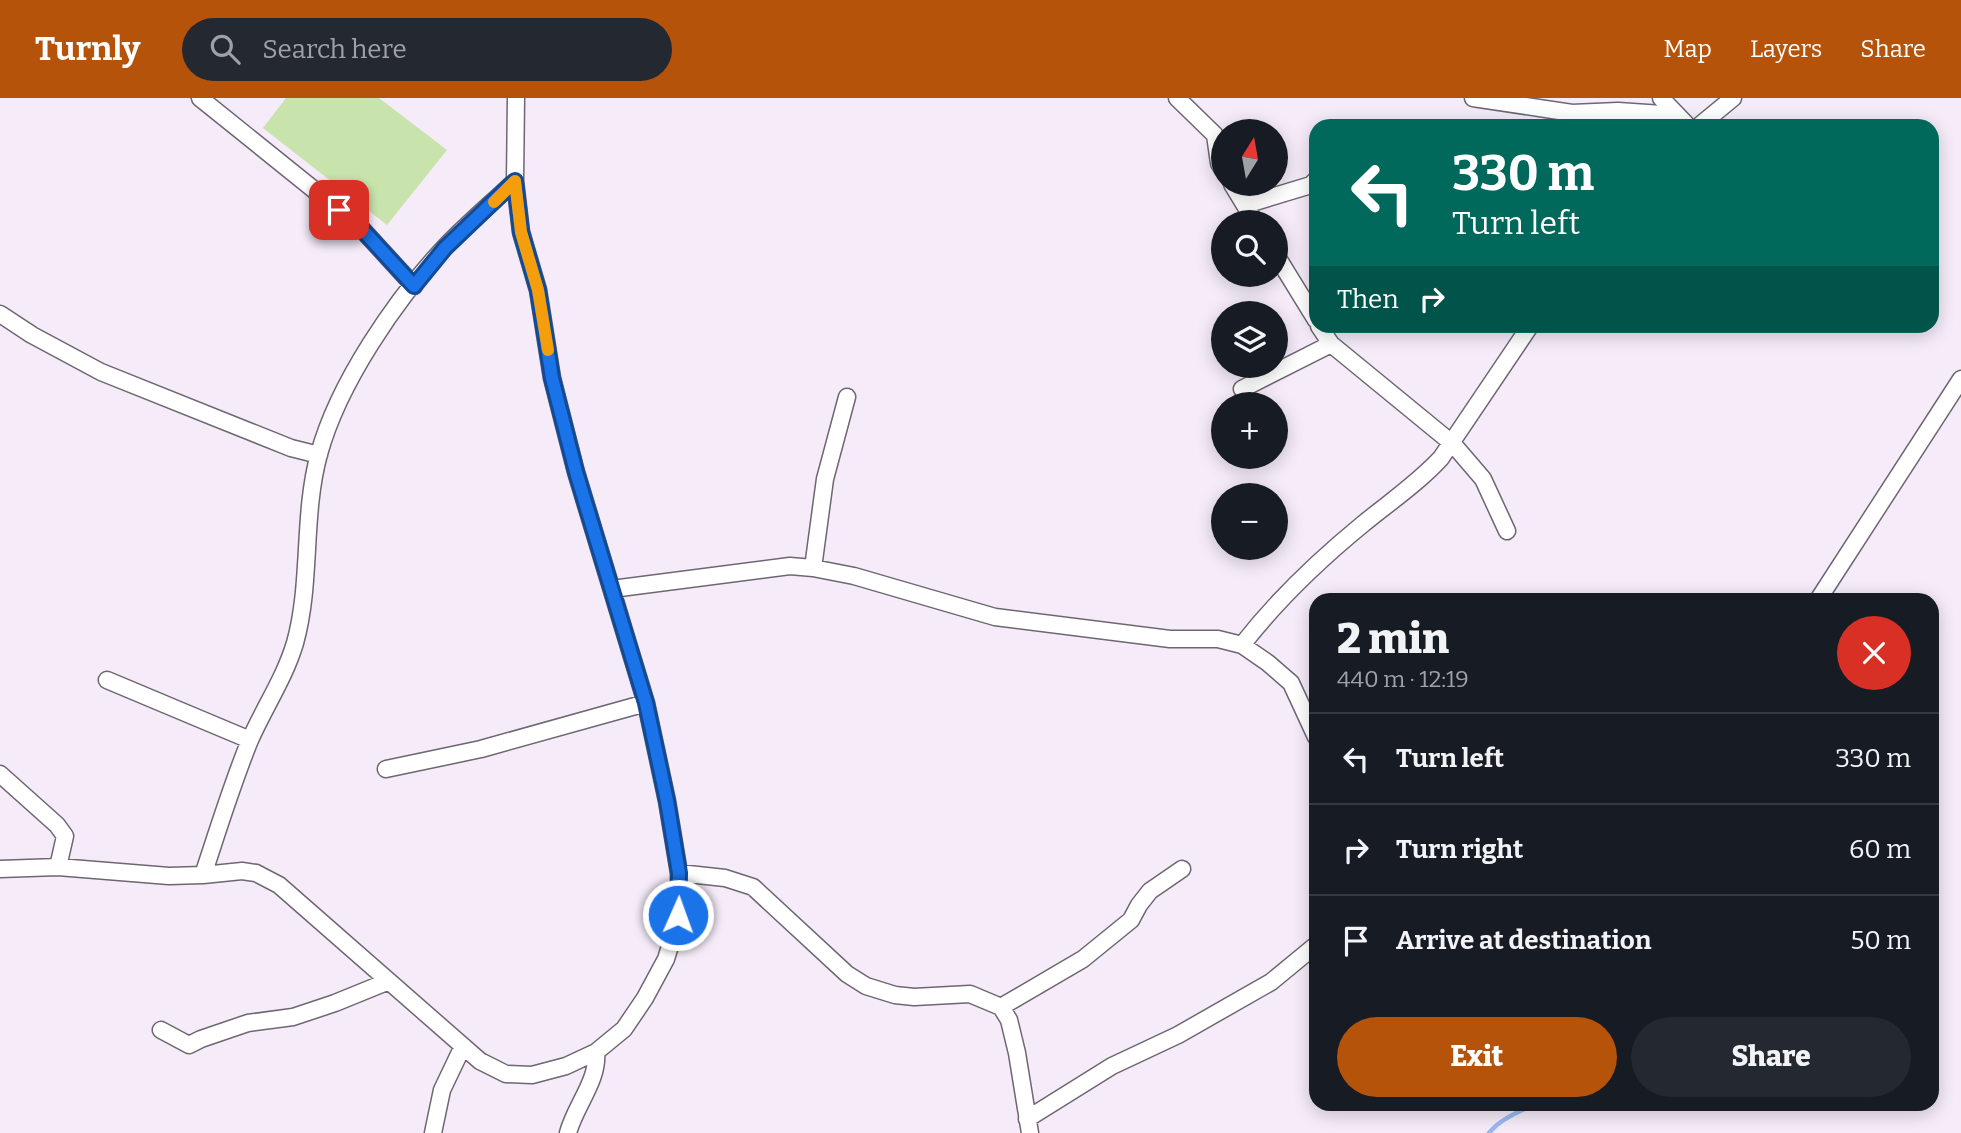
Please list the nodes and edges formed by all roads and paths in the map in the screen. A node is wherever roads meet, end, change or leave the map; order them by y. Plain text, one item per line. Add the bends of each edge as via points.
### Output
1 (200, 98) edge
2 (516, 98) edge
3 (1177, 98) edge
4 (1473, 98) edge
5 (1661, 98) edge
6 (1733, 98) edge
7 (217, 106) edge
8 (1675, 119) edge
9 (1681, 119) edge
10 (1708, 119) edge
11 (1211, 131) edge
12 (515, 181) junction
13 (1309, 186) edge
14 (1239, 196) edge
15 (1245, 205) junction
16 (1248, 210) edge
17 (1288, 274) edge
18 (414, 286) junction
19 (1309, 309) edge
20 (0, 314) edge
21 (1324, 333) edge
22 (1525, 333) edge
23 (1331, 344) junction
24 (1961, 379) edge
25 (1242, 389) dead end
26 (847, 397) dead end
27 (1453, 444) junction
28 (319, 454) junction
29 (1507, 531) dead end
30 (813, 568) junction
31 (612, 589) junction
32 (1823, 593) edge
33 (1242, 645) junction
34 (107, 680) dead end
35 (646, 703) junction
36 (1309, 722) edge
37 (250, 740) junction
38 (386, 769) dead end
39 (0, 774) edge
40 (58, 867) junction
41 (0, 869) edge
42 (1182, 869) dead end
43 (679, 873) junction
44 (203, 875) junction
45 (1309, 951) edge
46 (389, 981) junction
47 (1001, 1007) junction
48 (161, 1030) dead end
49 (463, 1046) junction
50 (596, 1052) junction
51 (1028, 1126) edge
52 (433, 1133) edge
53 (568, 1133) edge

1 - 7 street
2 - 12 street
3 - 11 street
4 - 8 street via 1572,113 1618,111
5 - 9 street
6 - 10 street
7 - 18 street via 359,226
12 - 18 street via 445,248
12 - 31 street via 521,232 538,290 552,378
13 - 15 street
14 - 15 street
15 - 16 street
17 - 19 street
18 - 28 street via 366,351 332,417
20 - 28 street via 101,372 291,448
21 - 23 street
22 - 27 street
23 - 25 street
23 - 27 street
24 - 32 street
26 - 30 street via 825,479
27 - 29 street via 1483,479
27 - 33 street via 1425,475 1319,562
28 - 37 street via 294,646
30 - 31 street via 790,566
30 - 33 street via 995,617
31 - 35 street
33 - 36 street via 1291,684
34 - 37 street
35 - 38 street via 481,749
35 - 43 street
37 - 44 street
39 - 40 street via 65,836
40 - 41 street
40 - 44 street
42 - 47 street via 1150,891 1131,920 1083,959
43 - 47 street via 725,878 753,887 866,986 914,997 970,994
43 - 50 street via 678,910 667,959 624,1029
44 - 46 street via 242,871 279,885
45 - 51 street via 1271,982 1112,1066
46 - 48 street via 293,1017 248,1023 189,1045
46 - 49 street
47 - 51 street via 1017,1053
49 - 50 street via 506,1074 532,1075
49 - 52 street via 442,1090
50 - 53 street via 597,1066

